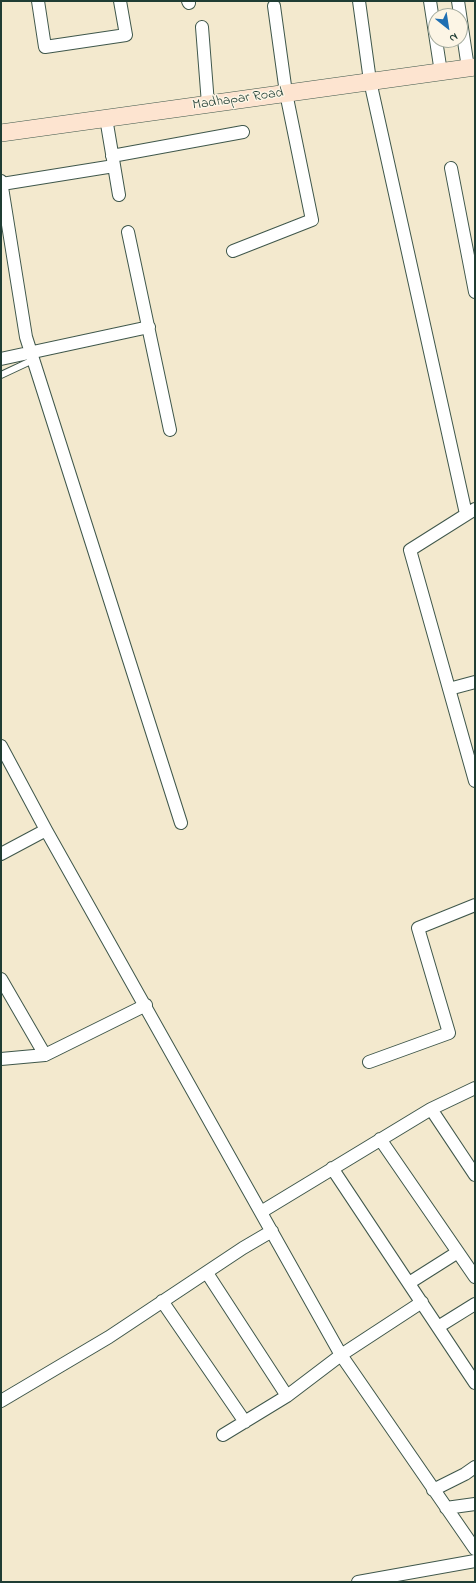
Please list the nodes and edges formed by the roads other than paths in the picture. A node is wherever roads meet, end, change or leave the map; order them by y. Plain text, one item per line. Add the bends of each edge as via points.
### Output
1 (38, 1) edge
2 (120, 1) edge
3 (359, 1) edge
4 (430, 1) edge
5 (458, 1) edge
6 (274, 6) dead end
7 (202, 28) dead end
8 (471, 67) edge
9 (442, 71) junction
10 (370, 82) junction
11 (286, 93) junction
12 (208, 104) junction
13 (106, 118) junction
14 (243, 132) dead end
15 (1, 133) edge
16 (113, 161) junction
17 (451, 168) dead end
18 (1, 182) edge
19 (119, 195) dead end
20 (128, 232) dead end
21 (233, 251) dead end
22 (475, 292) edge
23 (148, 327) junction
24 (32, 357) junction
25 (1, 358) edge
26 (1, 375) edge
27 (170, 430) dead end
28 (471, 512) edge
29 (475, 682) edge
30 (449, 689) junction
31 (1, 746) edge
32 (475, 781) edge
33 (181, 823) dead end
34 (46, 830) junction
35 (1, 854) edge
36 (475, 905) edge
37 (1, 979) edge
38 (146, 1005) junction
39 (45, 1055) junction
40 (1, 1059) edge
41 (369, 1062) dead end
42 (475, 1088) edge
43 (431, 1109) junction
44 (380, 1139) junction
45 (332, 1168) junction
46 (475, 1175) edge
47 (261, 1212) junction
48 (272, 1231) junction
49 (458, 1252) junction
50 (474, 1272) edge
51 (206, 1273) junction
52 (409, 1283) junction
53 (162, 1302) junction
54 (422, 1302) junction
55 (475, 1304) edge
56 (438, 1327) junction
57 (341, 1355) junction
58 (475, 1383) edge
59 (287, 1396) junction
60 (1, 1401) edge
61 (245, 1422) junction
62 (223, 1435) dead end
63 (475, 1467) edge
64 (434, 1490) junction
65 (475, 1504) edge
66 (446, 1508) junction
67 (475, 1549) edge
68 (475, 1561) edge
69 (358, 1582) edge

1 - 2 street via 45,47 126,36
3 - 10 street
4 - 9 street
5 - 8 street
6 - 11 street
7 - 12 street
8 - 9 main road, Madhapar Road
9 - 10 main road, Madhapar Road
10 - 11 main road, Madhapar Road
10 - 28 street
11 - 12 main road, Madhapar Road
11 - 21 street via 312,220
12 - 13 main road, Madhapar Road
13 - 15 main road, Madhapar Road
13 - 16 street
14 - 16 street
16 - 18 street
16 - 19 street
17 - 22 street
18 - 24 street via 26,338
20 - 23 street
23 - 24 street
23 - 27 street
24 - 25 street
24 - 26 lane
24 - 33 street
28 - 30 street via 410,550
29 - 30 street
30 - 32 street
31 - 34 street
34 - 35 street
34 - 38 street
36 - 41 street via 418,928 449,1033
37 - 39 street
38 - 39 street
38 - 47 street
39 - 40 street
42 - 43 street
43 - 44 street
43 - 46 street
44 - 45 street
44 - 49 street
45 - 47 street
45 - 52 street
47 - 48 street
48 - 51 street
48 - 57 street
49 - 50 street
49 - 52 street
51 - 53 street
51 - 59 street
52 - 54 street
53 - 60 street via 109,1337
53 - 61 street
54 - 56 street
54 - 57 street
55 - 56 street
56 - 58 street
57 - 59 street
57 - 64 street
59 - 61 street
61 - 62 street
63 - 64 street
64 - 66 street
65 - 66 street
66 - 67 street
68 - 69 street

